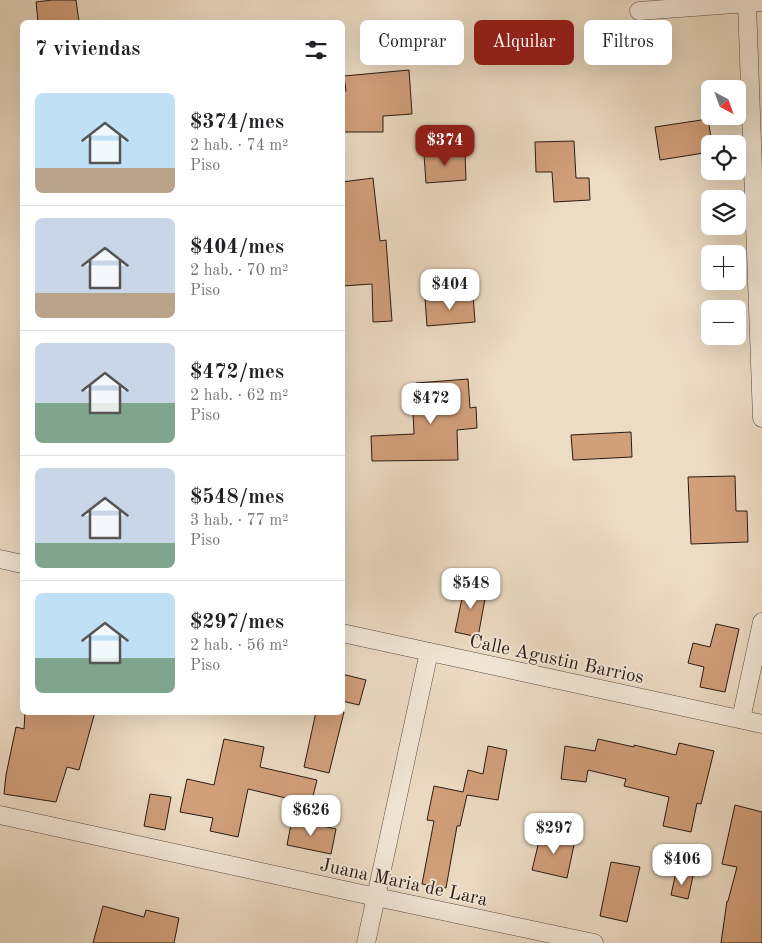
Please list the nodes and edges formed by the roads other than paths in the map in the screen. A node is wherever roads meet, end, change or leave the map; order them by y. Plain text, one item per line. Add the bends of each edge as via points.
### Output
1 (754, 3) edge
2 (639, 11) dead end
3 (762, 418) edge
4 (0, 559) edge
5 (20, 564) edge
6 (762, 622) edge
7 (345, 634) edge
8 (429, 652) junction
9 (741, 719) junction
10 (762, 724) edge
11 (0, 815) edge
12 (376, 897) junction
13 (366, 943) edge
14 (594, 943) edge

1 - 2 street
1 - 3 street
4 - 5 street
6 - 9 street
7 - 8 street, Calle Agustin Barrios
8 - 9 street, Calle Agustin Barrios
8 - 12 street
9 - 10 street, Calle Agustin Barrios
11 - 12 street, Juana Maria de Lara
12 - 13 street
12 - 14 street, Juana Maria de Lara

